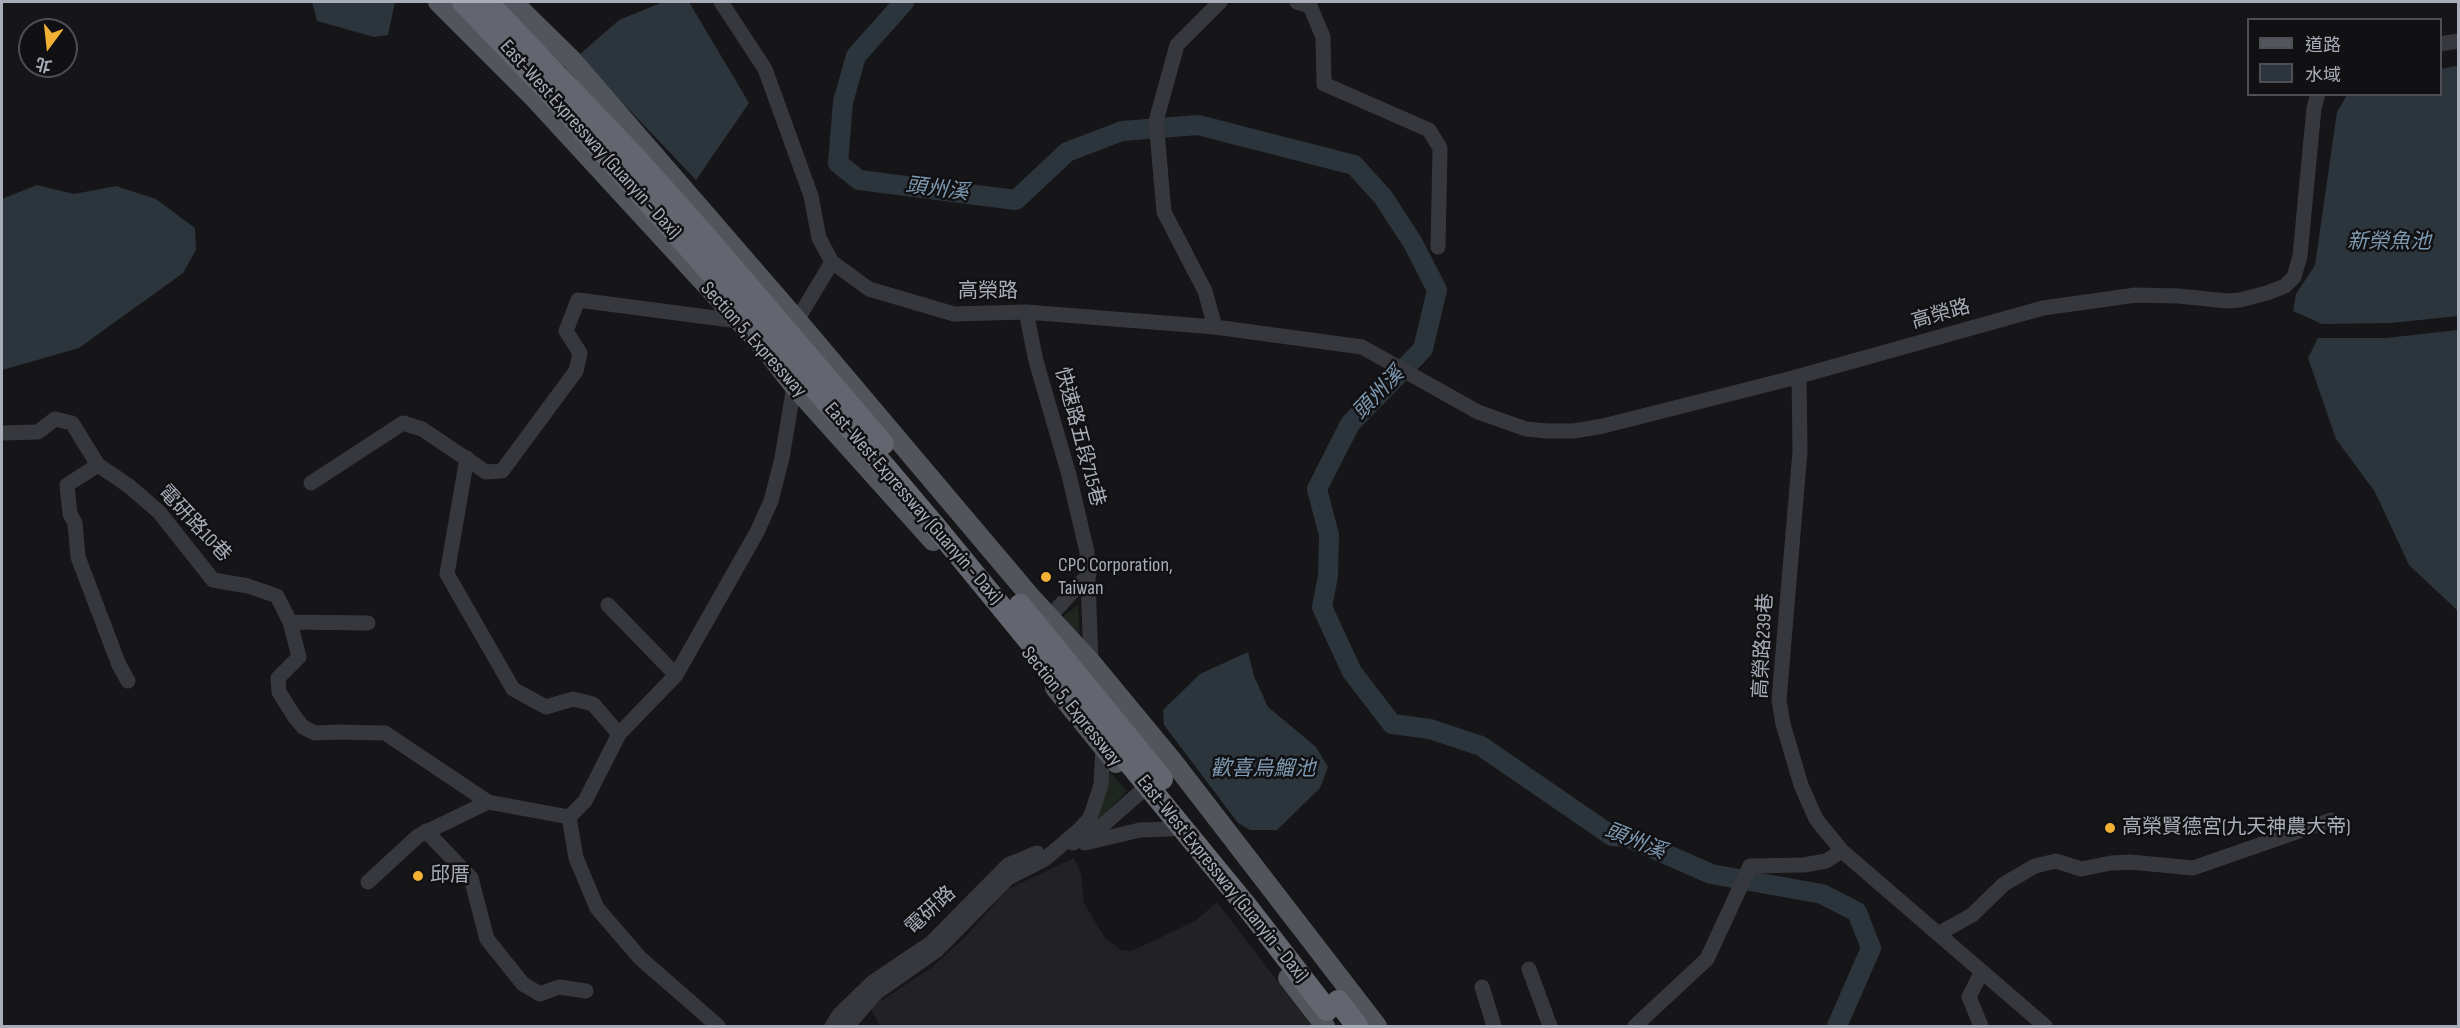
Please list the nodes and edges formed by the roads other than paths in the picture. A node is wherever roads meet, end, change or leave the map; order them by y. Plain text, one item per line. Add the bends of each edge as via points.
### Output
1 (438, 2) edge
2 (463, 2) edge
3 (487, 2) edge
4 (513, 2) edge
5 (721, 2) edge
6 (1220, 2) edge
7 (1297, 2) edge
8 (2458, 41) edge
9 (2442, 44) edge
10 (2317, 96) edge
11 (636, 158) junction
12 (612, 163) junction
13 (727, 239) junction
14 (1438, 247) dead end
15 (684, 262) junction
16 (832, 262) junction
17 (1026, 312) junction
18 (797, 320) junction
19 (738, 321) junction
20 (1215, 327) junction
21 (1799, 376) junction
22 (794, 386) junction
23 (2, 433) edge
24 (467, 458) junction
25 (98, 465) junction
26 (311, 483) dead end
27 (1089, 574) junction
28 (608, 605) dead end
29 (1049, 618) junction
30 (290, 622) junction
31 (368, 623) dead end
32 (1021, 646) junction
33 (1091, 662) junction
34 (675, 675) junction
35 (128, 681) dead end
36 (619, 734) junction
37 (1103, 749) junction
38 (1172, 760) junction
39 (1143, 792) junction
40 (488, 802) junction
41 (569, 816) junction
42 (2331, 820) dead end
43 (1171, 830) junction
44 (426, 831) junction
45 (1062, 845) junction
46 (1842, 851) junction
47 (368, 882) dead end
48 (1938, 934) junction
49 (1529, 969) dead end
50 (1981, 973) junction
51 (1482, 987) dead end
52 (586, 991) dead end
53 (718, 1026) edge
54 (832, 1026) edge
55 (847, 1026) edge
56 (1325, 1026) edge
57 (1339, 1026) edge
58 (1358, 1026) edge
59 (1377, 1026) edge
60 (1494, 1026) edge
61 (1550, 1026) edge
62 (1635, 1026) edge
63 (1980, 1026) edge
64 (2045, 1026) edge

1 - 15 main road, Section 5, Expressway via 534,98
2 - 12 highway, East-West Expressway (Guanyin - Daxi)
3 - 11 highway, East-West Expressway (Guanyin - Daxi)
4 - 13 main road, Section 5, Expressway via 572,60
5 - 16 street, 高榮路 via 765,69 811,196 819,238
6 - 20 street via 1177,45 1156,121 1164,212 1205,291
7 - 14 street via 1310,6 1323,37 1324,84 1429,130 1440,148
8 - 9 street
10 - 21 street, 高榮路 via 2300,256 2294,277 2285,286 2227,301 2136,295 2043,308
11 - 13 highway
11 - 58 highway, East-West Expressway (Guanyin - Daxi), bridge via 1023,609
12 - 15 highway
12 - 57 highway, East-West Expressway (Guanyin - Daxi), bridge via 935,526 1248,908
13 - 18 main road, Section 5, Expressway
15 - 19 main road, Section 5, Expressway
16 - 17 street, 高榮路 via 869,289 954,314
16 - 18 street
17 - 20 street, 高榮路
17 - 27 street, 快速路五段715巷 via 1036,362 1069,475
18 - 29 main road, Section 5, Expressway
19 - 22 main road, Section 5, Expressway
19 - 24 street via 578,300 566,331 580,353 576,371 502,471 486,472
20 - 21 street, 高榮路 via 1362,347 1478,412 1526,429 1574,431 1603,426
21 - 46 street, 高榮路239巷 via 1800,451 1779,700 1801,785 1816,819
22 - 32 main road, Section 5, Expressway via 921,526
22 - 34 street via 771,501
23 - 25 street, 電研路10巷 via 38,432 55,419 72,423
24 - 26 street via 422,429 403,423
24 - 36 street via 447,574 513,689 546,707 573,699 593,704
25 - 30 street, 電研路10巷 via 159,512 213,579 277,596
25 - 35 street via 67,484 70,514 75,523 78,557
27 - 29 street
27 - 33 street, 快速路五段715巷
28 - 34 street
29 - 32 street
29 - 33 main road, Section 5, Expressway
30 - 31 street
30 - 40 street, 電研路10巷 via 299,657 278,678 279,692 303,727 315,733 385,733
32 - 37 main road, Section 5, Expressway
33 - 38 main road, Section 5, Expressway
34 - 36 street
36 - 41 street via 585,801
37 - 39 main road, Section 5, Expressway
37 - 45 street via 1101,785 1090,818
38 - 39 street
38 - 59 main road, Section 5, Expressway
39 - 43 main road, Section 5, Expressway
39 - 45 street via 1095,832
40 - 41 street, 電研路10巷
40 - 44 street
41 - 53 street via 576,858 597,908 640,958
42 - 48 street via 2193,868 2130,862 2081,869 2056,861 2036,866 2004,884 1972,915
43 - 45 street via 1140,830
43 - 56 main road, Section 5, Expressway
44 - 47 street
44 - 52 street via 471,878 487,939 523,984 540,994 559,987
45 - 54 street, 電研路 via 1008,865 931,943 873,982
45 - 55 street via 1008,878 937,950 877,992
46 - 48 street, 高榮路239巷
46 - 62 street via 1826,861 1804,865 1750,866 1707,959
48 - 50 street, 高榮路239巷
49 - 61 street
50 - 63 street via 1969,997
50 - 64 street, 高榮路239巷
51 - 60 street

